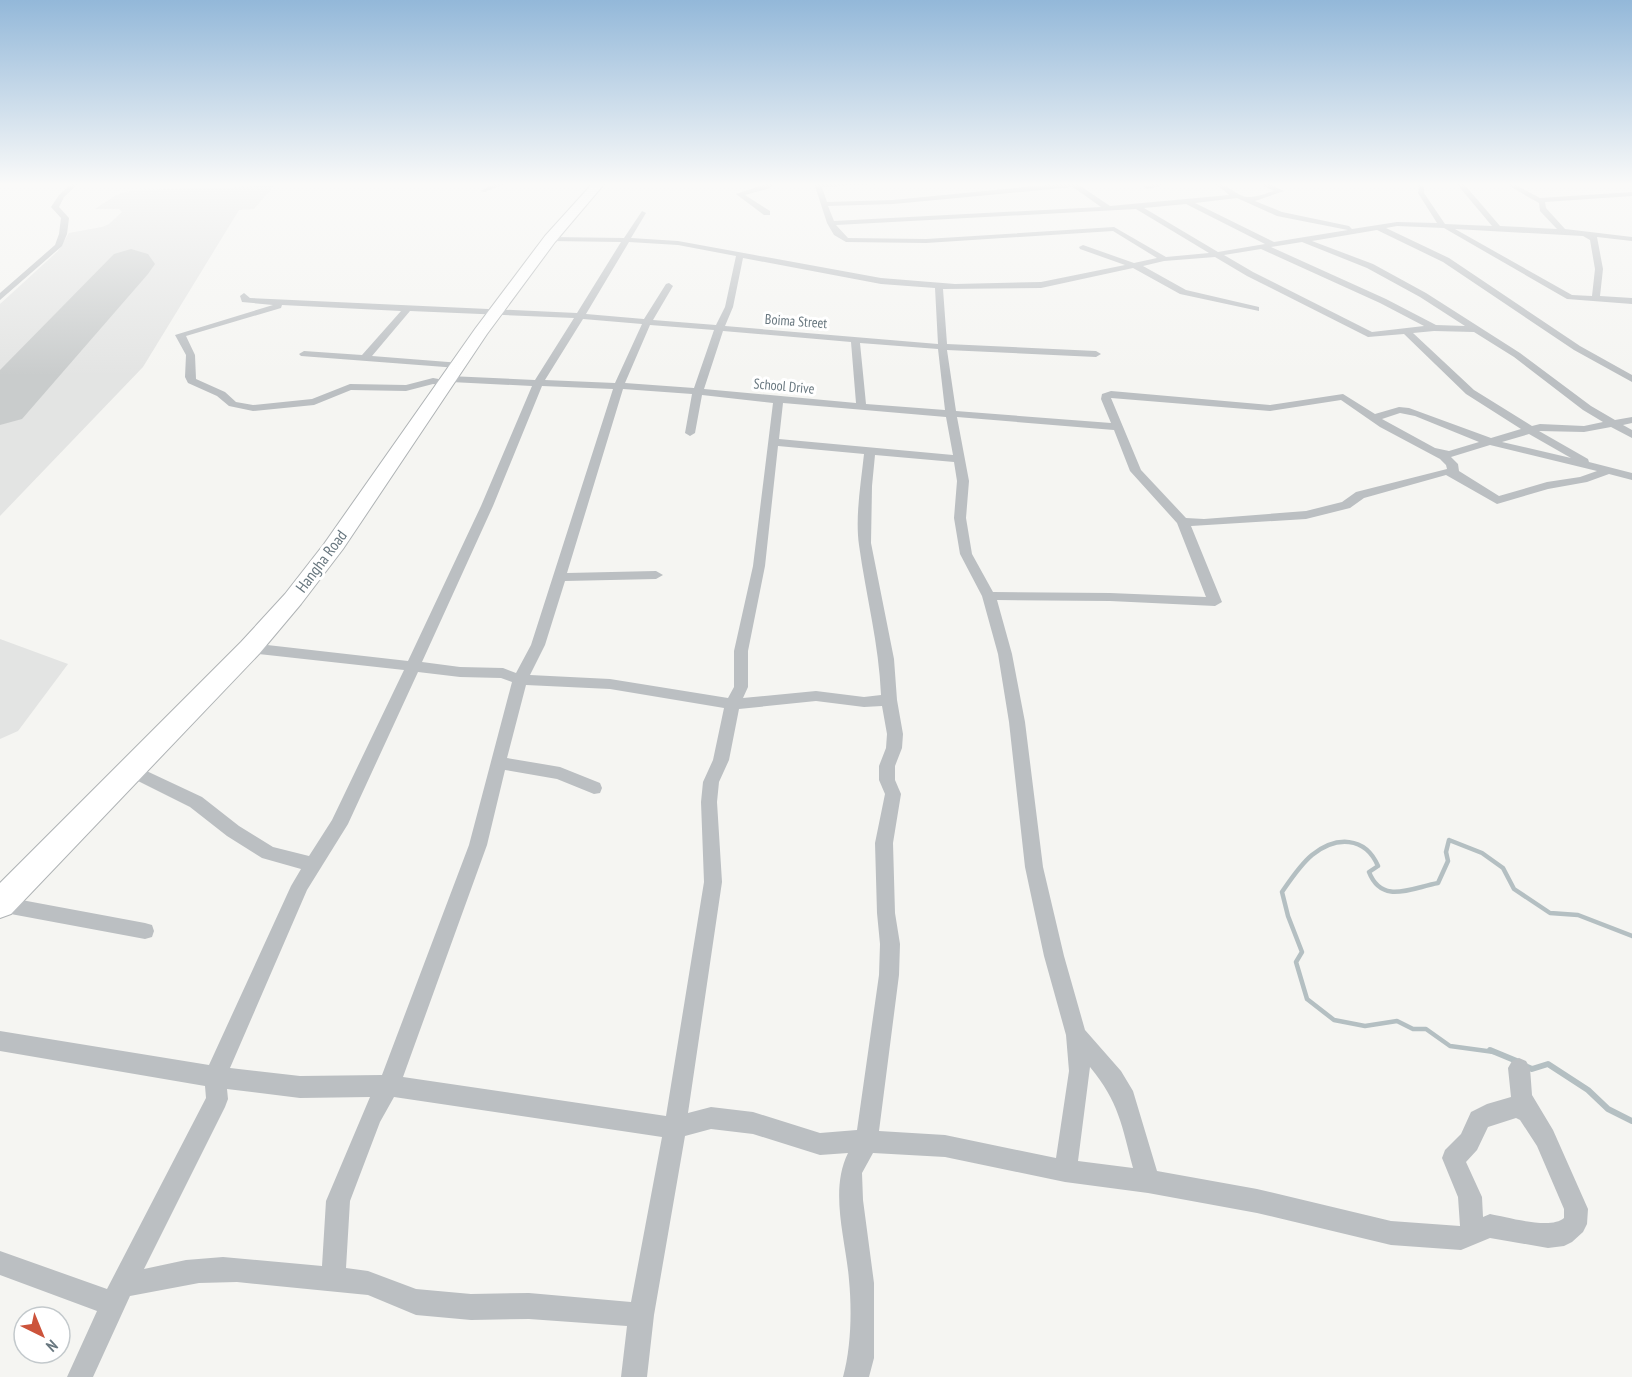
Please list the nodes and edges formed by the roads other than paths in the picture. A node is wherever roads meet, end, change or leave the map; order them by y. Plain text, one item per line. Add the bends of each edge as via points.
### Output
1 (57, 247) edge
2 (544, 247) edge
3 (621, 247) edge
4 (702, 247) edge
5 (1083, 247) dead end
6 (1144, 247) edge
7 (1205, 247) edge
8 (1254, 247) edge
9 (1264, 247) edge
10 (1322, 247) edge
11 (1418, 247) edge
12 (1481, 247) edge
13 (1593, 247) edge
14 (740, 254) junction
15 (1216, 254) junction
16 (1164, 259) junction
17 (1134, 265) junction
18 (669, 286) dead end
19 (939, 286) junction
20 (244, 296) dead end
21 (0, 297) edge
22 (1596, 299) junction
23 (1632, 301) edge
24 (292, 303) junction
25 (409, 307) junction
26 (1256, 309) dead end
27 (495, 314) junction
28 (578, 316) junction
29 (647, 322) junction
30 (1434, 328) junction
31 (719, 329) junction
32 (1478, 329) junction
33 (1407, 332) junction
34 (855, 339) junction
35 (942, 347) junction
36 (304, 354) dead end
37 (1096, 354) dead end
38 (365, 358) junction
39 (452, 376) junction
40 (1632, 379) edge
41 (538, 383) junction
42 (619, 386) junction
43 (698, 391) junction
44 (778, 400) junction
45 (861, 406) junction
46 (951, 415) junction
47 (1373, 418) junction
48 (1632, 420) edge
49 (1611, 424) junction
50 (1116, 427) junction
51 (1532, 430) junction
52 (690, 433) dead end
53 (1632, 435) edge
54 (1489, 441) junction
55 (774, 442) junction
56 (870, 451) junction
57 (1434, 451) junction
58 (960, 459) junction
59 (1587, 466) junction
60 (1609, 470) junction
61 (1453, 473) junction
62 (1632, 477) edge
63 (1183, 522) junction
64 (656, 575) dead end
65 (558, 577) junction
66 (989, 596) junction
67 (250, 648) junction
68 (411, 667) junction
69 (520, 680) junction
70 (889, 700) junction
71 (732, 704) junction
72 (500, 763) junction
73 (132, 771) junction
74 (594, 788) dead end
75 (314, 865) junction
76 (0, 904) edge
77 (144, 931) dead end
78 (1076, 1035) junction
79 (0, 1041) edge
80 (1519, 1068) dead end
81 (215, 1077) junction
82 (389, 1086) junction
83 (1528, 1112) junction
84 (675, 1128) junction
85 (867, 1141) junction
86 (1065, 1171) junction
87 (1148, 1181) junction
88 (1472, 1234) junction
89 (0, 1263) edge
90 (333, 1278) junction
91 (118, 1295) junction
92 (641, 1315) junction
93 (80, 1377) edge
94 (634, 1377) edge
95 (856, 1377) edge

1 - 21 street
2 - 27 highway, Hangha Road
3 - 28 street
4 - 14 street
5 - 17 street
6 - 16 street
7 - 15 street
8 - 15 street
9 - 30 street
10 - 32 street via 1380,270
11 - 40 street via 1457,267 1577,348
12 - 22 street via 1566,295
13 - 22 street via 1599,274
14 - 19 street via 881,280
14 - 31 street via 729,307
15 - 16 street
15 - 33 street via 1371,334
16 - 17 street
17 - 19 street via 1041,285
17 - 26 street via 1183,292
18 - 29 street
19 - 35 street
20 - 24 street, Boima Street via 250,301
22 - 23 street
24 - 25 street, Boima Street
24 - 39 street via 180,335 192,361 192,381 233,404 253,408 314,402 350,387 405,388
25 - 27 street, Boima Street
25 - 38 street
27 - 28 street, Boima Street
27 - 39 highway, Hangha Road
28 - 29 street, Boima Street
28 - 41 street
29 - 31 street, Boima Street
29 - 42 street
30 - 32 street
30 - 33 street
31 - 34 street, Boima Street
31 - 43 street
32 - 49 street
33 - 51 street via 1470,392
34 - 35 street, Boima Street
34 - 45 street
35 - 37 street, Boima Street
35 - 46 street
36 - 38 street
38 - 39 street
39 - 41 street, School Drive
39 - 67 highway, Hangha Road via 332,549
41 - 42 street, School Drive
41 - 68 street via 487,506
42 - 43 street, School Drive
42 - 65 street
43 - 44 street, School Drive
43 - 52 street
44 - 45 street, School Drive
44 - 55 street
45 - 46 street, School Drive
46 - 50 street, School Drive
46 - 58 street
47 - 50 street via 1336,396 1270,408 1111,394 1106,399
47 - 54 street via 1409,411
47 - 57 street
48 - 49 street
49 - 51 street
49 - 53 street
50 - 63 street via 1136,471
51 - 54 street
51 - 59 street
54 - 57 street via 1449,454
54 - 59 street
55 - 56 street
55 - 71 street via 759,566 741,651 741,687
56 - 58 street
56 - 70 street via 865,543 887,659
57 - 61 street via 1452,464
58 - 66 street via 960,519 966,555
59 - 60 street
60 - 61 street via 1497,500
60 - 62 street
61 - 63 street via 1360,495 1346,505 1306,515
63 - 66 street via 1215,602
64 - 65 street
65 - 69 street via 538,645
66 - 78 street via 1005,654 1017,722 1034,867
67 - 68 street
67 - 73 highway, Hangha Road
68 - 69 street via 504,673
68 - 75 street via 339,824
69 - 71 street via 610,684
69 - 72 street
70 - 71 street via 877,703 816,696
70 - 85 street via 895,734 887,766 893,794 884,843 889,975
71 - 84 street via 721,760 711,782 713,882
72 - 74 street via 560,773
72 - 82 street via 478,845
73 - 75 street via 196,801 268,853
73 - 76 highway, Hangha Road
75 - 81 street via 300,886
76 - 77 street
78 - 86 street via 1080,1071
78 - 87 street via 1100,1061 1125,1099
79 - 81 street
80 - 83 street via 1521,1095
81 - 82 street via 300,1087
81 - 91 street via 217,1099
82 - 84 street
82 - 90 street via 372,1115 338,1202
83 - 88 street via 1516,1107 1487,1115 1479,1120 1475,1135 1464,1150 1453,1158 1470,1197
83 - 88 street via 1545,1138 1576,1209 1575,1224 1564,1234 1548,1236 1490,1226
84 - 85 street via 711,1118 753,1123 820,1144
84 - 92 street
85 - 86 street via 945,1146
85 - 95 street via 852,1172 851,1200 862,1283 861,1358
86 - 87 street
87 - 88 street via 1257,1201 1391,1233 1461,1238
89 - 91 street
90 - 91 street via 221,1269
90 - 92 street via 368,1283 416,1302
91 - 93 street
92 - 94 street

